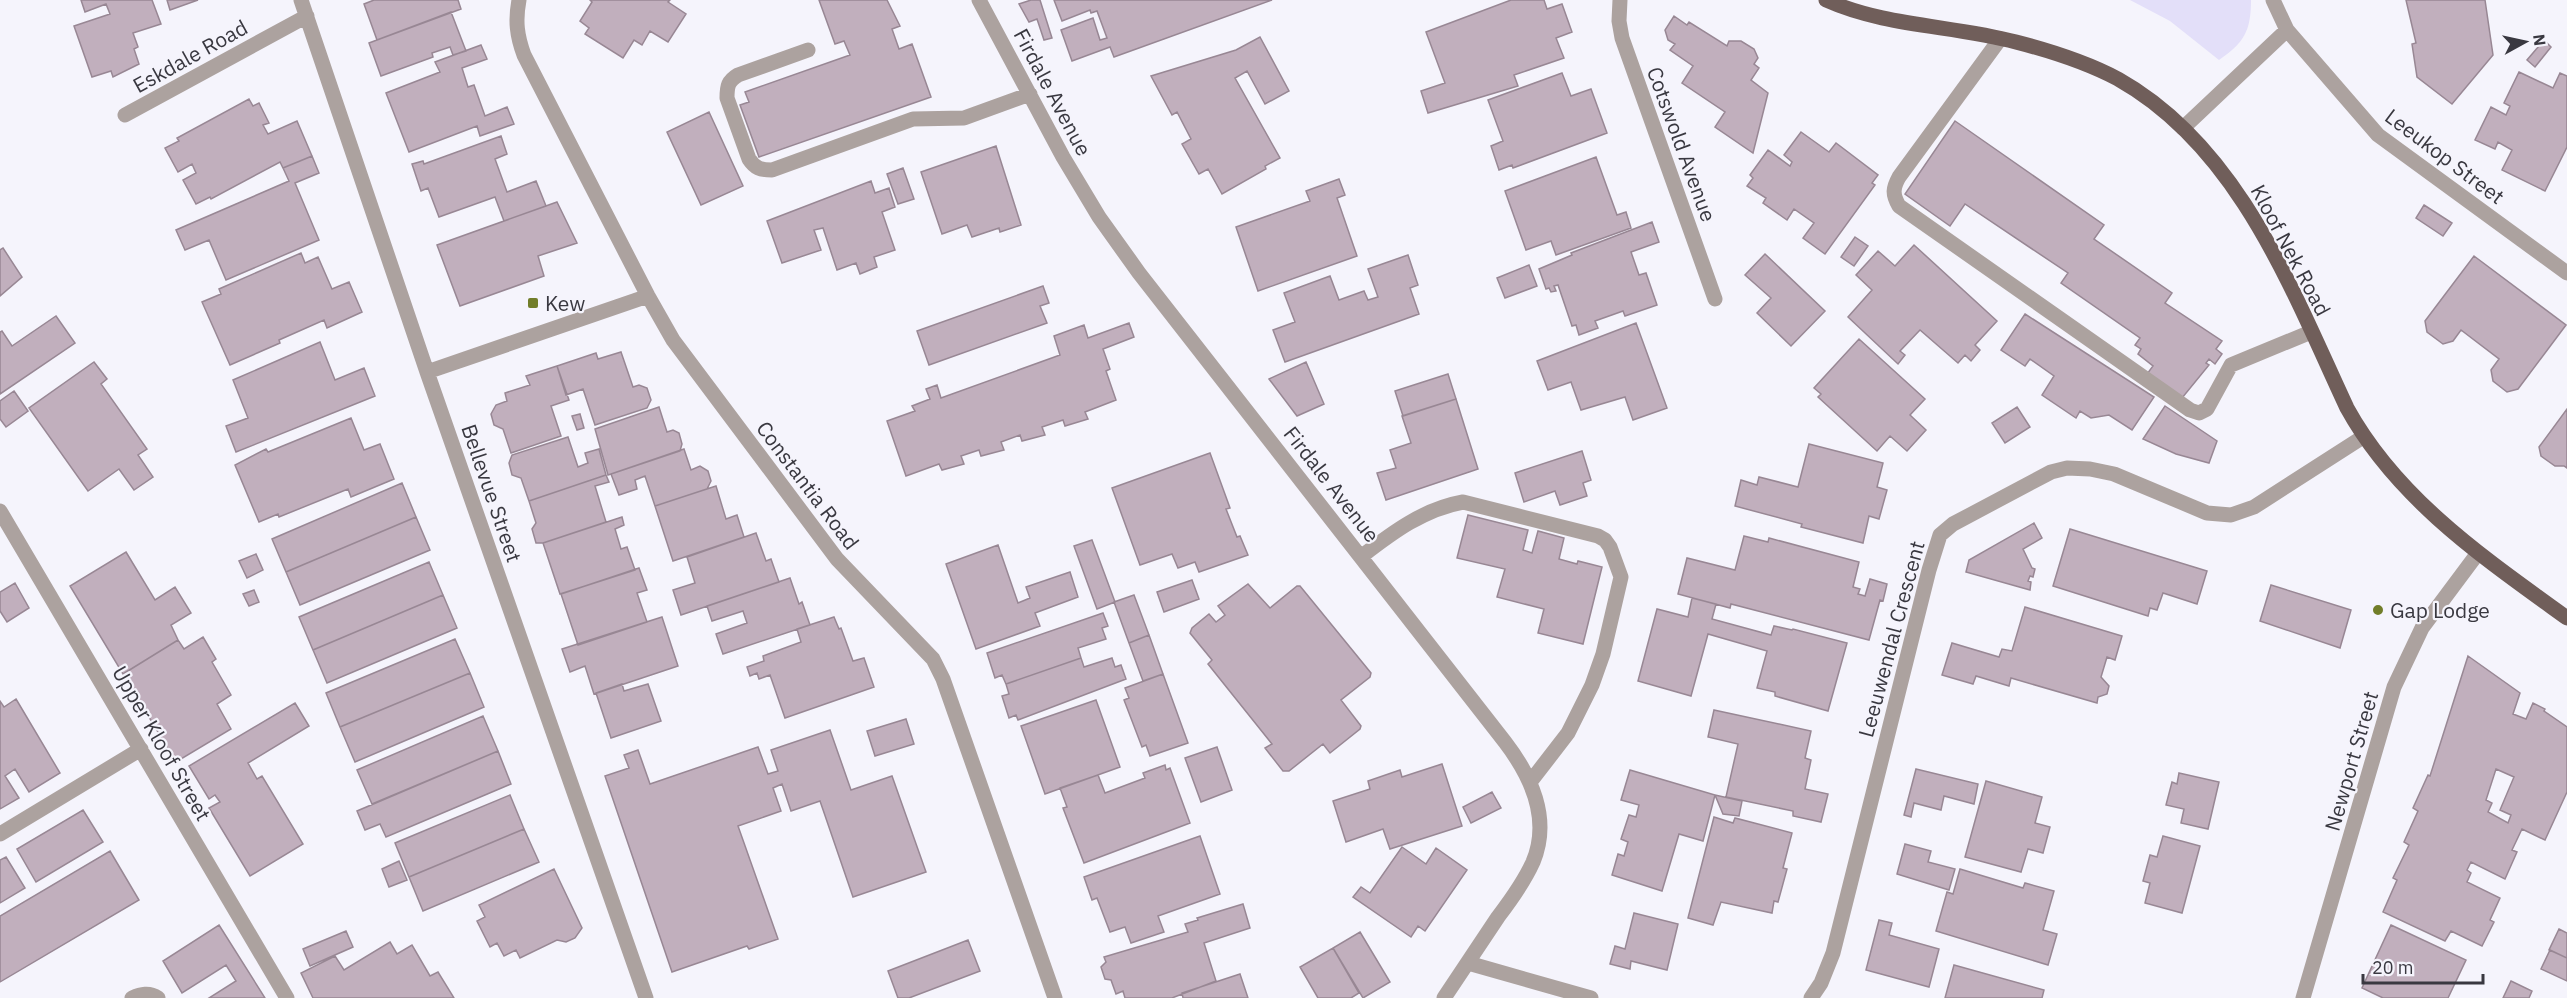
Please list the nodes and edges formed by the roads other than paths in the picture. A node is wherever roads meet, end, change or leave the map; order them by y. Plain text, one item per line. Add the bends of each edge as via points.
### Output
1 (301, 0) edge
2 (519, 0) edge
3 (979, 0) edge
4 (1620, 0) edge
5 (1826, 0) edge
6 (2273, 0) edge
7 (307, 16) junction
8 (2287, 30) junction
9 (2000, 39) junction
10 (808, 50) dead end
11 (1030, 94) junction
12 (125, 116) dead end
13 (2183, 128) junction
14 (2567, 273) edge
15 (648, 296) junction
16 (1715, 299) dead end
17 (2311, 332) junction
18 (428, 372) junction
19 (2363, 437) junction
20 (0, 511) edge
21 (2478, 554) junction
22 (1362, 556) junction
23 (2567, 618) edge
24 (141, 749) junction
25 (1531, 781) junction
26 (0, 834) edge
27 (1468, 963) junction
28 (132, 998) edge
29 (158, 998) edge
30 (287, 998) edge
31 (646, 998) edge
32 (1055, 998) edge
33 (1444, 998) edge
34 (1591, 998) edge
35 (1811, 998) edge
36 (2303, 998) edge

1 - 7 street, Bellevue Street
2 - 15 street, Constantia Road via 516,17 524,56
3 - 11 street, Firdale Avenue
4 - 16 street, Cotswold Avenue via 1623,38
5 - 9 main road, Kloof Nek Road via 1874,16
6 - 8 street, Leeukop Street
7 - 12 street, Eskdale Road
7 - 18 street, Bellevue Street
8 - 13 street
8 - 14 street, Leeukop Street via 2378,135
9 - 13 main road, Kloof Nek Road via 2078,61 2118,80
9 - 17 street via 1899,177 1894,187 1899,206 2190,411 2199,413 2207,409 2231,365
10 - 11 street via 730,80 727,98 749,159 762,170 772,170 913,119 964,118
11 - 22 street, Firdale Avenue via 1099,217 1139,273
13 - 17 main road, Kloof Nek Road via 2226,177 2257,224
15 - 18 street
15 - 32 street, Constantia Road via 687,360 837,560 933,659
17 - 19 main road, Kloof Nek Road
18 - 31 street, Bellevue Street
19 - 21 main road, Kloof Nek Road via 2413,496
19 - 35 street, Leeuwendal Crescent via 2254,507 2230,515 2207,513 2114,474 2067,468 2034,479 1968,514 1940,535 1833,954
20 - 24 street, Upper Kloof Street
21 - 23 main road, Kloof Nek Road
21 - 36 street, Newport Street via 2422,628 2394,687
22 - 25 street, Firdale Avenue via 1518,758
22 - 25 street via 1411,520 1463,502 1605,540 1621,577 1603,654 1568,733
24 - 26 street
24 - 30 street, Upper Kloof Street
25 - 27 street, Firdale Avenue via 1539,808 1539,835 1533,861
27 - 33 street, Firdale Avenue
27 - 34 street
28 - 29 street via 143,994

